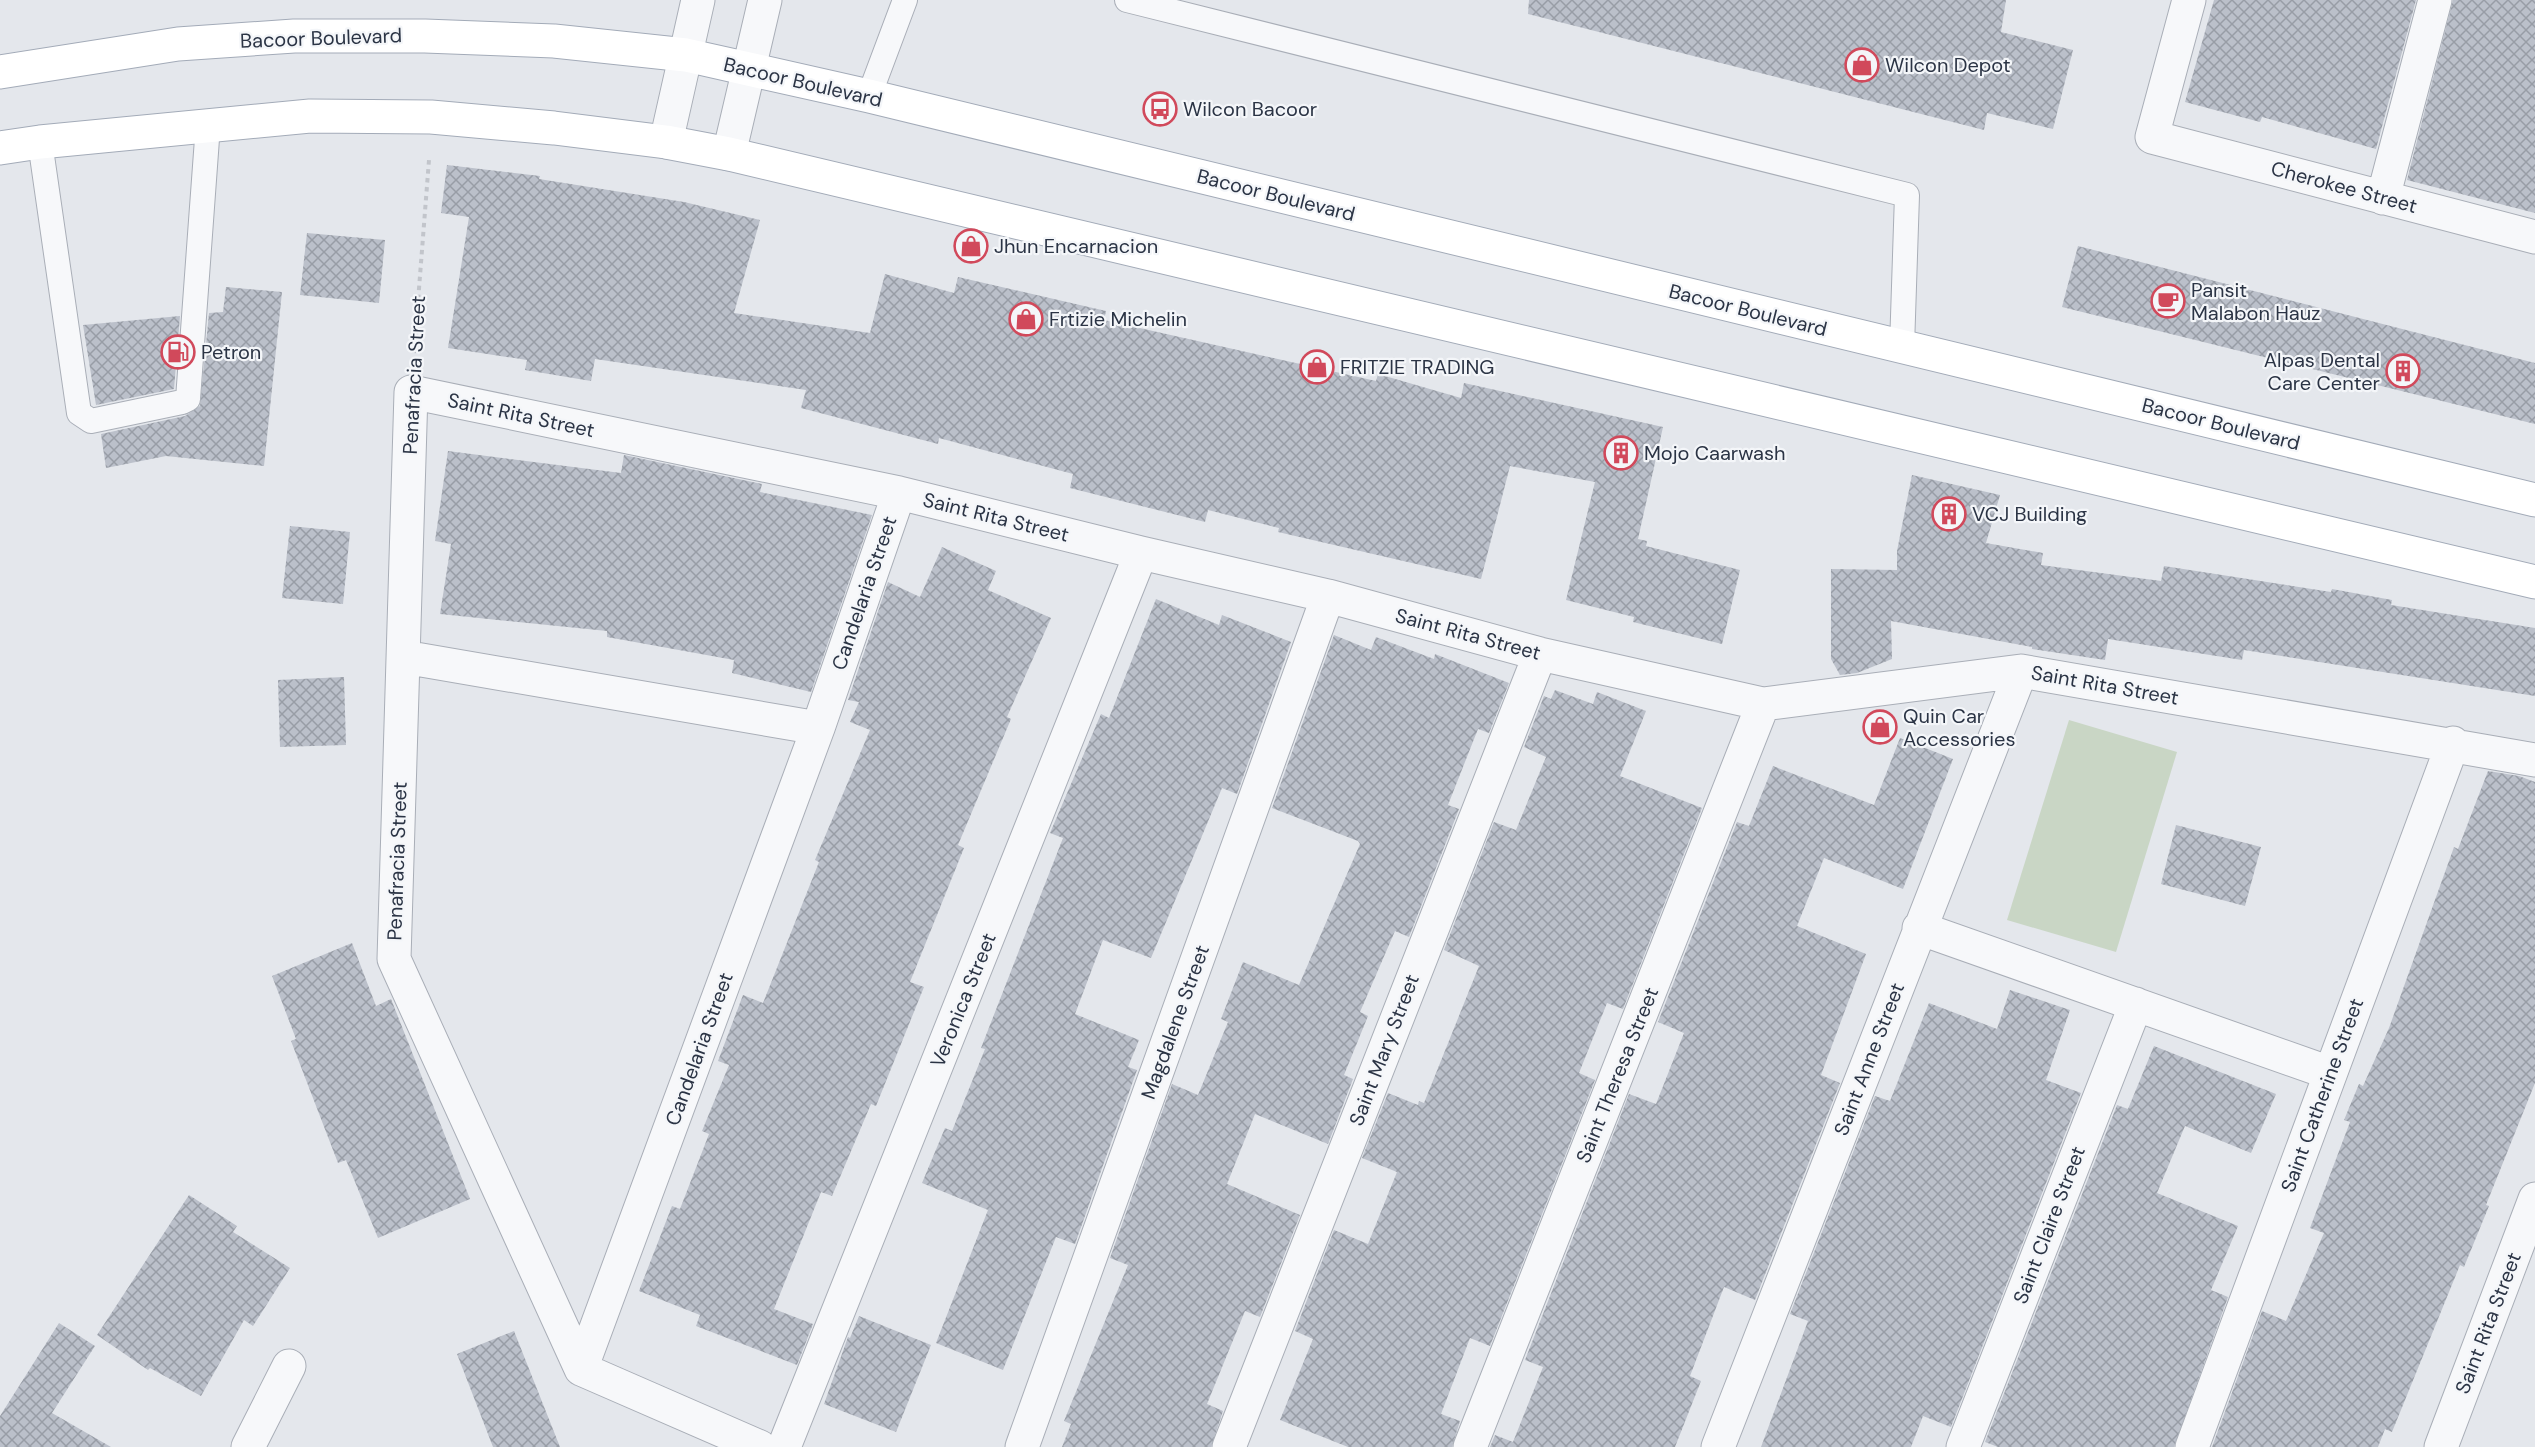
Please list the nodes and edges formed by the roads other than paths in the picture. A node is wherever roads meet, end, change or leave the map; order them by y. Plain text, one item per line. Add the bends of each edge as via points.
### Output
1 (698, 0) edge
2 (765, 0) edge
3 (905, 0) edge
4 (1127, 0) edge
5 (2189, 0) edge
6 (2435, 0) edge
7 (686, 56) junction
8 (748, 69) junction
9 (0, 72) edge
10 (868, 96) junction
11 (208, 125) junction
12 (40, 142) junction
13 (666, 142) junction
14 (0, 148) edge
15 (729, 154) junction
16 (2383, 198) junction
17 (2535, 237) edge
18 (1902, 347) junction
19 (411, 392) joint
20 (899, 493) junction
21 (2535, 500) edge
22 (1141, 554) junction
23 (2535, 582) edge
24 (1328, 596) junction
25 (1540, 654) junction
26 (404, 657) junction
27 (2021, 671) junction
28 (1763, 704) junction
29 (818, 728) junction
30 (2452, 743) junction
31 (2535, 760) edge
32 (1920, 928) junction
33 (2136, 1004) junction
34 (2330, 1072) junction
35 (2535, 1199) edge
36 (289, 1366) dead end
37 (581, 1369) junction
38 (248, 1447) edge
39 (760, 1447) edge
40 (784, 1447) edge
41 (1022, 1447) edge
42 (1229, 1447) edge
43 (1470, 1447) edge
44 (1718, 1447) edge
45 (1963, 1447) edge
46 (2192, 1447) edge
47 (2440, 1447) edge

1 - 7 street
2 - 8 street
3 - 10 lane
4 - 18 lane via 1907,195
5 - 16 street, Cherokee Street via 2152,137
6 - 16 street
7 - 8 main road, Bacoor Boulevard
7 - 9 main road, Bacoor Boulevard via 543,40 294,36 178,44
7 - 13 street
8 - 10 main road, Bacoor Boulevard
8 - 15 street
10 - 18 main road, Bacoor Boulevard
11 - 12 main road
11 - 12 lane via 188,399 91,421 79,413
11 - 13 main road via 310,116 431,117
12 - 14 main road
13 - 15 main road
15 - 23 main road
16 - 17 street, Cherokee Street
18 - 21 main road, Bacoor Boulevard
19 - 20 street, Saint Rita Street
19 - 26 street, Penafracia Street
20 - 22 street, Saint Rita Street
20 - 29 street, Candelaria Street
22 - 24 street, Saint Rita Street
22 - 40 street, Veronica Street
24 - 25 street, Saint Rita Street
24 - 41 street, Magdalene Street
25 - 28 street, Saint Rita Street
25 - 42 street, Saint Mary Street
26 - 29 street
26 - 37 street, Penafracia Street via 394,959
27 - 28 street, Saint Rita Street
27 - 30 street, Saint Rita Street
27 - 32 street, Saint Anne Street
28 - 43 street, Saint Theresa Street
29 - 37 street, Candelaria Street
30 - 31 street, Saint Rita Street
30 - 34 street, Saint Catherine Street
32 - 33 street
32 - 44 street, Saint Anne Street
33 - 34 street
33 - 45 street, Saint Claire Street
34 - 46 street, Saint Catherine Street
35 - 47 street, Saint Rita Street
36 - 38 street
37 - 39 street

